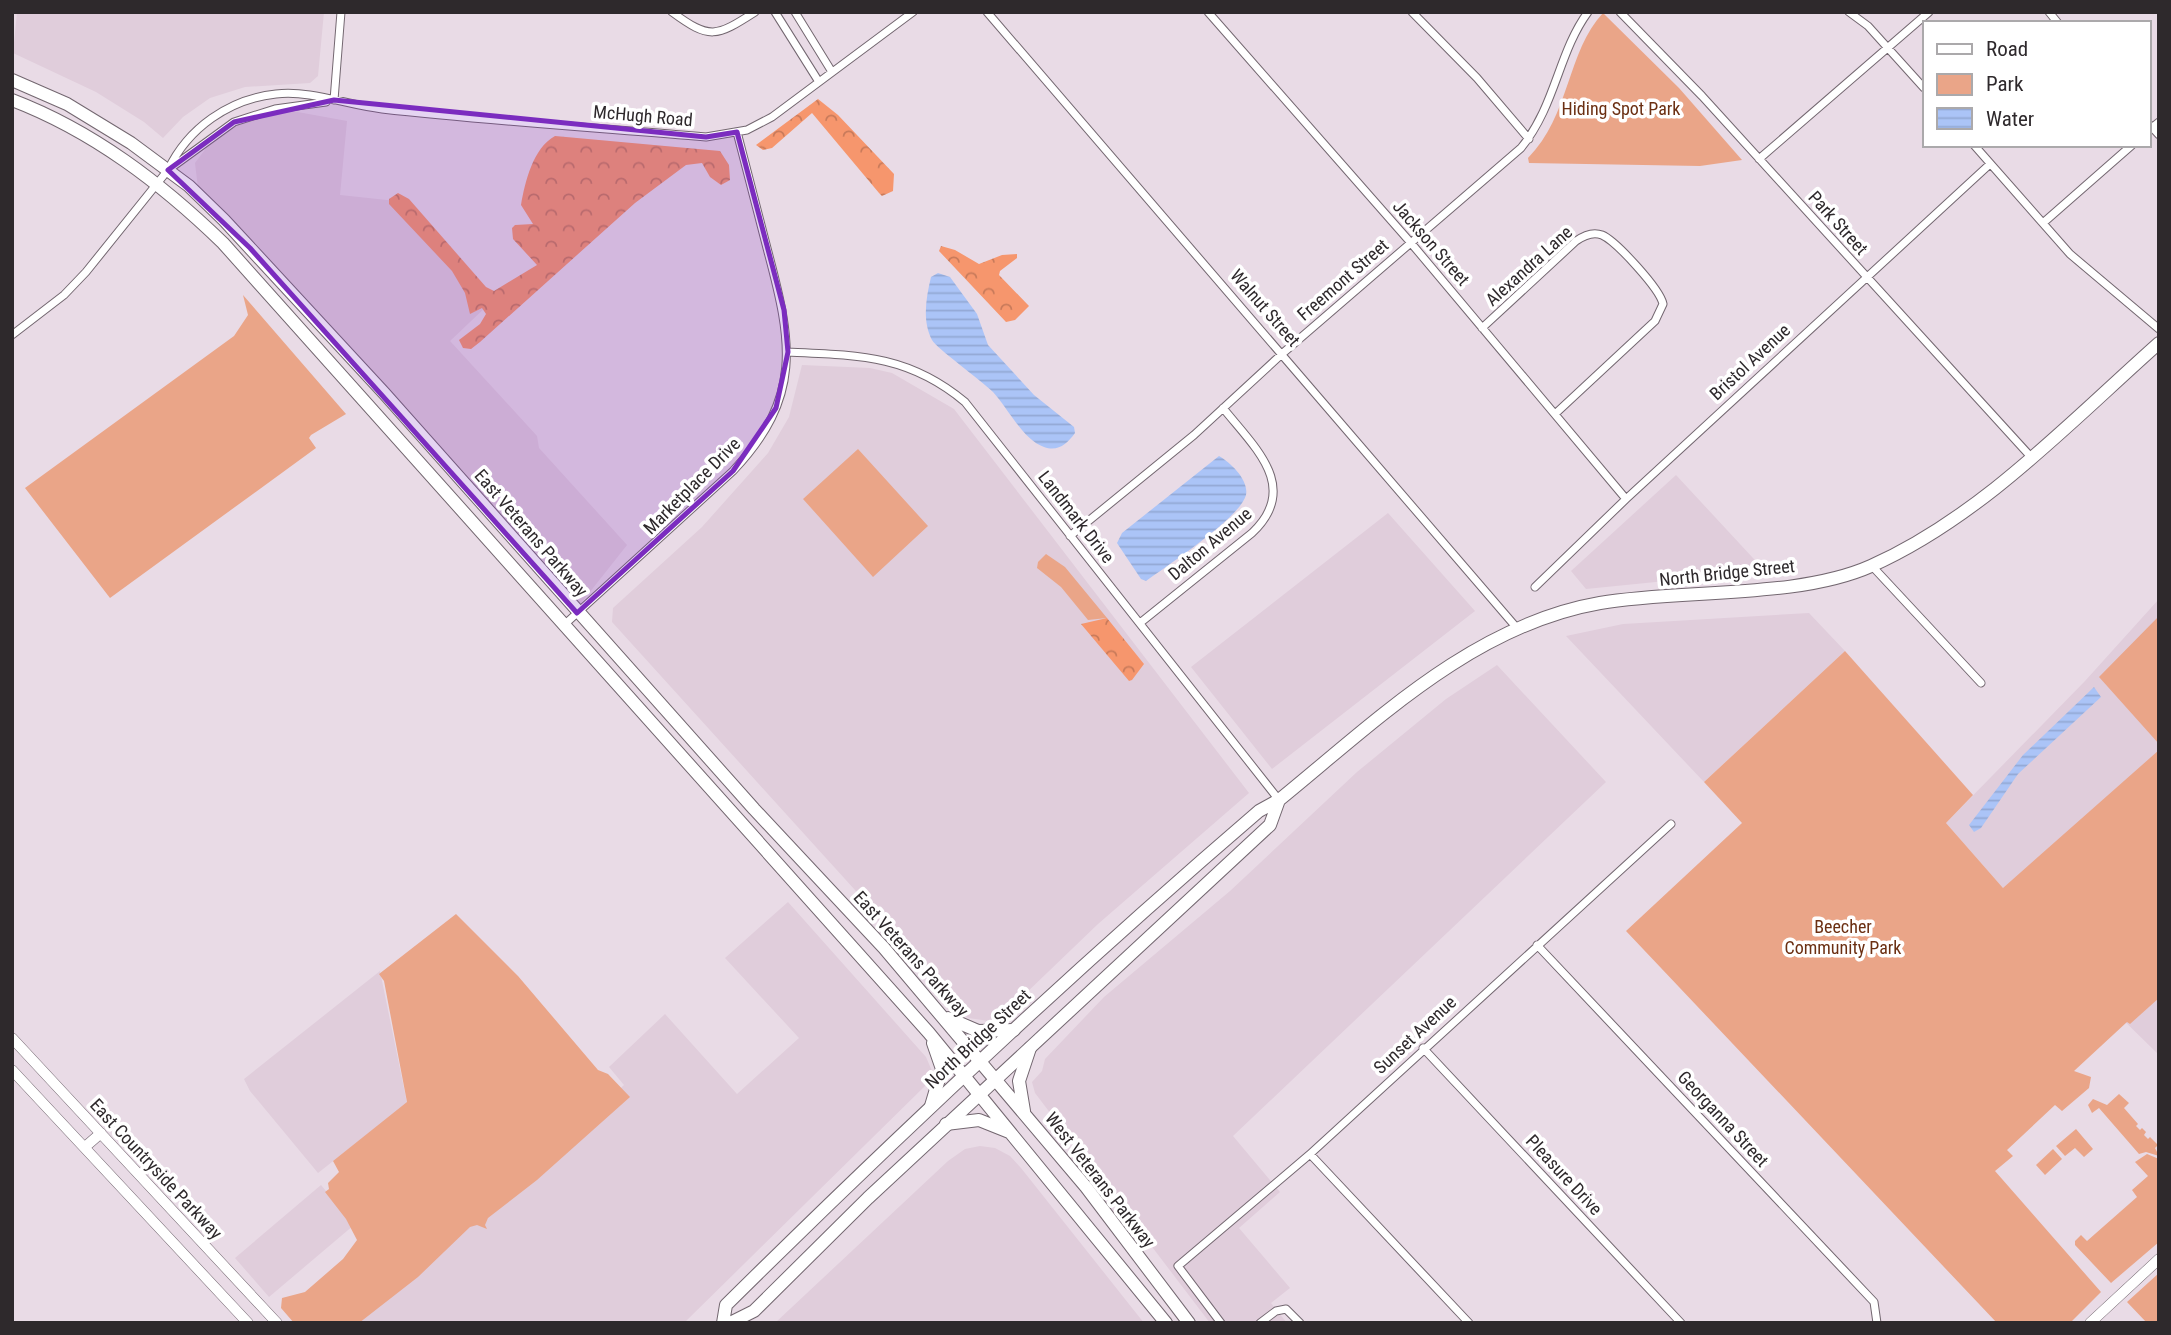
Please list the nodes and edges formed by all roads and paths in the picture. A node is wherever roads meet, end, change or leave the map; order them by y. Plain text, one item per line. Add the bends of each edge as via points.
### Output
1 (341, 12) edge
2 (672, 12) edge
3 (755, 12) edge
4 (775, 12) edge
5 (795, 12) edge
6 (913, 12) edge
7 (987, 12) edge
8 (1208, 12) edge
9 (1412, 12) edge
10 (1588, 12) edge
11 (1620, 12) edge
12 (1849, 12) edge
13 (1928, 12) edge
14 (1889, 47) junction
15 (832, 72) junction
16 (12, 80) edge
17 (819, 82) junction
18 (1923, 87) edge
19 (12, 100) edge
20 (334, 100) junction
21 (2152, 126) edge
22 (737, 132) junction
23 (2159, 135) edge
24 (1529, 139) junction
25 (1976, 147) edge
26 (2130, 147) edge
27 (1759, 159) junction
28 (1990, 164) junction
29 (168, 170) junction
30 (157, 184) junction
31 (2043, 223) junction
32 (1411, 243) junction
33 (1866, 277) junction
34 (1482, 328) junction
35 (2159, 329) edge
36 (12, 335) edge
37 (2159, 343) edge
38 (788, 352) junction
39 (1283, 353) junction
40 (1223, 408) junction
41 (1555, 414) junction
42 (2031, 457) junction
43 (1626, 499) junction
44 (1070, 536) junction
45 (1872, 566) junction
46 (1535, 587) dead end
47 (578, 613) junction
48 (1140, 623) junction
49 (564, 625) junction
50 (1516, 627) junction
51 (1981, 683) dead end
52 (1279, 800) junction
53 (1671, 824) dead end
54 (1537, 945) junction
55 (943, 1015) junction
56 (1014, 1030) junction
57 (929, 1033) junction
58 (12, 1038) edge
59 (1030, 1046) junction
60 (1423, 1048) junction
61 (981, 1060) junction
62 (12, 1070) edge
63 (965, 1074) junction
64 (996, 1078) junction
65 (979, 1093) junction
66 (931, 1106) junction
67 (1024, 1112) junction
68 (946, 1125) junction
69 (100, 1133) junction
70 (1013, 1134) junction
71 (85, 1147) junction
72 (1310, 1154) junction
73 (2159, 1259) edge
74 (1877, 1321) edge
75 (248, 1323) edge
76 (277, 1323) edge
77 (723, 1323) edge
78 (730, 1323) edge
79 (1166, 1323) edge
80 (1189, 1323) edge
81 (1221, 1323) edge
82 (1260, 1323) edge
83 (1300, 1323) edge
84 (1469, 1323) edge
85 (1681, 1323) edge
86 (2091, 1323) edge

1 - 20 street
2 - 3 street via 710,34
4 - 17 street
5 - 15 street
6 - 15 street, McHugh Road
7 - 39 street, Walnut Street
8 - 32 street, Jackson Street
9 - 24 street
10 - 24 street, Freemont Street via 1544,116
11 - 27 street, Park Street
12 - 14 street
13 - 14 street
14 - 18 street
14 - 27 street
15 - 17 street, McHugh Road
16 - 29 main road, East Veterans Parkway via 102,124
17 - 22 street, McHugh Road via 772,117
19 - 30 main road, East Veterans Parkway via 99,142
20 - 22 street, McHugh Road via 379,109 706,137
20 - 29 street, McHugh Road via 275,109 234,122
20 - 29 street, McHugh Road via 278,94 230,107 179,147
21 - 23 street
22 - 38 street, Marketplace Drive via 784,310
24 - 32 street, Freemont Street
25 - 28 street
26 - 31 street
27 - 33 street, Park Street
28 - 31 street
28 - 33 street, Bristol Avenue
29 - 30 street, McHugh Road
29 - 47 main road, East Veterans Parkway via 250,248
30 - 36 street, McHugh Road via 64,295
30 - 49 main road, East Veterans Parkway via 257,279
31 - 35 street via 2091,274
32 - 34 street, Jackson Street
32 - 39 street, Freemont Street
33 - 42 street, Park Street
33 - 43 street, Bristol Avenue
34 - 41 street, Jackson Street
34 - 41 street, Alexandra Lane via 1588,234 1604,236 1657,290 1662,304 1655,321
37 - 42 main road, North Bridge Street
38 - 44 street, Landmark Drive via 887,360 937,380 965,402
38 - 47 street, Marketplace Drive via 776,408 750,453
39 - 40 street, Freemont Street
39 - 50 street, Walnut Street
40 - 44 street, Freemont Street
40 - 48 street, Dalton Avenue via 1265,461 1275,501 1258,526
41 - 43 street, Jackson Street
42 - 45 main road, North Bridge Street via 1938,529
43 - 46 street, Bristol Avenue
44 - 48 street, Landmark Drive
45 - 50 main road, North Bridge Street via 1798,584 1600,603
45 - 51 street
47 - 49 street, Marketplace Drive
47 - 55 main road, East Veterans Parkway
48 - 52 street, Landmark Drive
49 - 57 main road, East Veterans Parkway
50 - 52 main road, North Bridge Street via 1434,677
52 - 56 main road, North Bridge Street via 1259,811 1138,915
52 - 59 main road, North Bridge Street via 1270,825
53 - 54 street, Sunset Avenue
54 - 60 street, Sunset Avenue
54 - 74 street, Georganna Street via 1874,1301
55 - 56 main road via 978,1031
55 - 61 main road, East Veterans Parkway
56 - 61 main road, North Bridge Street
57 - 63 main road, East Veterans Parkway
57 - 66 main road via 942,1069
58 - 69 street, East Countryside Parkway
59 - 64 main road, North Bridge Street
59 - 67 main road via 1019,1081
60 - 72 street, Sunset Avenue
60 - 85 street, Pleasure Drive
61 - 63 main road, North Bridge Street
61 - 64 main road, West Veterans Parkway
62 - 71 street
63 - 65 main road, West Veterans Parkway
63 - 66 main road, North Bridge Street
64 - 65 main road, North Bridge Street
64 - 67 main road, West Veterans Parkway
65 - 68 main road, North Bridge Street
65 - 70 main road, West Veterans Parkway
66 - 77 main road, North Bridge Street via 726,1305
67 - 80 main road, West Veterans Parkway
68 - 70 main road via 979,1120
68 - 78 main road, North Bridge Street via 754,1311
69 - 71 street
69 - 76 street, East Countryside Parkway
70 - 79 main road, West Veterans Parkway
71 - 75 street
72 - 81 street, Sunset Avenue via 1178,1266
72 - 84 street
73 - 86 street
82 - 83 street via 1286,1309

